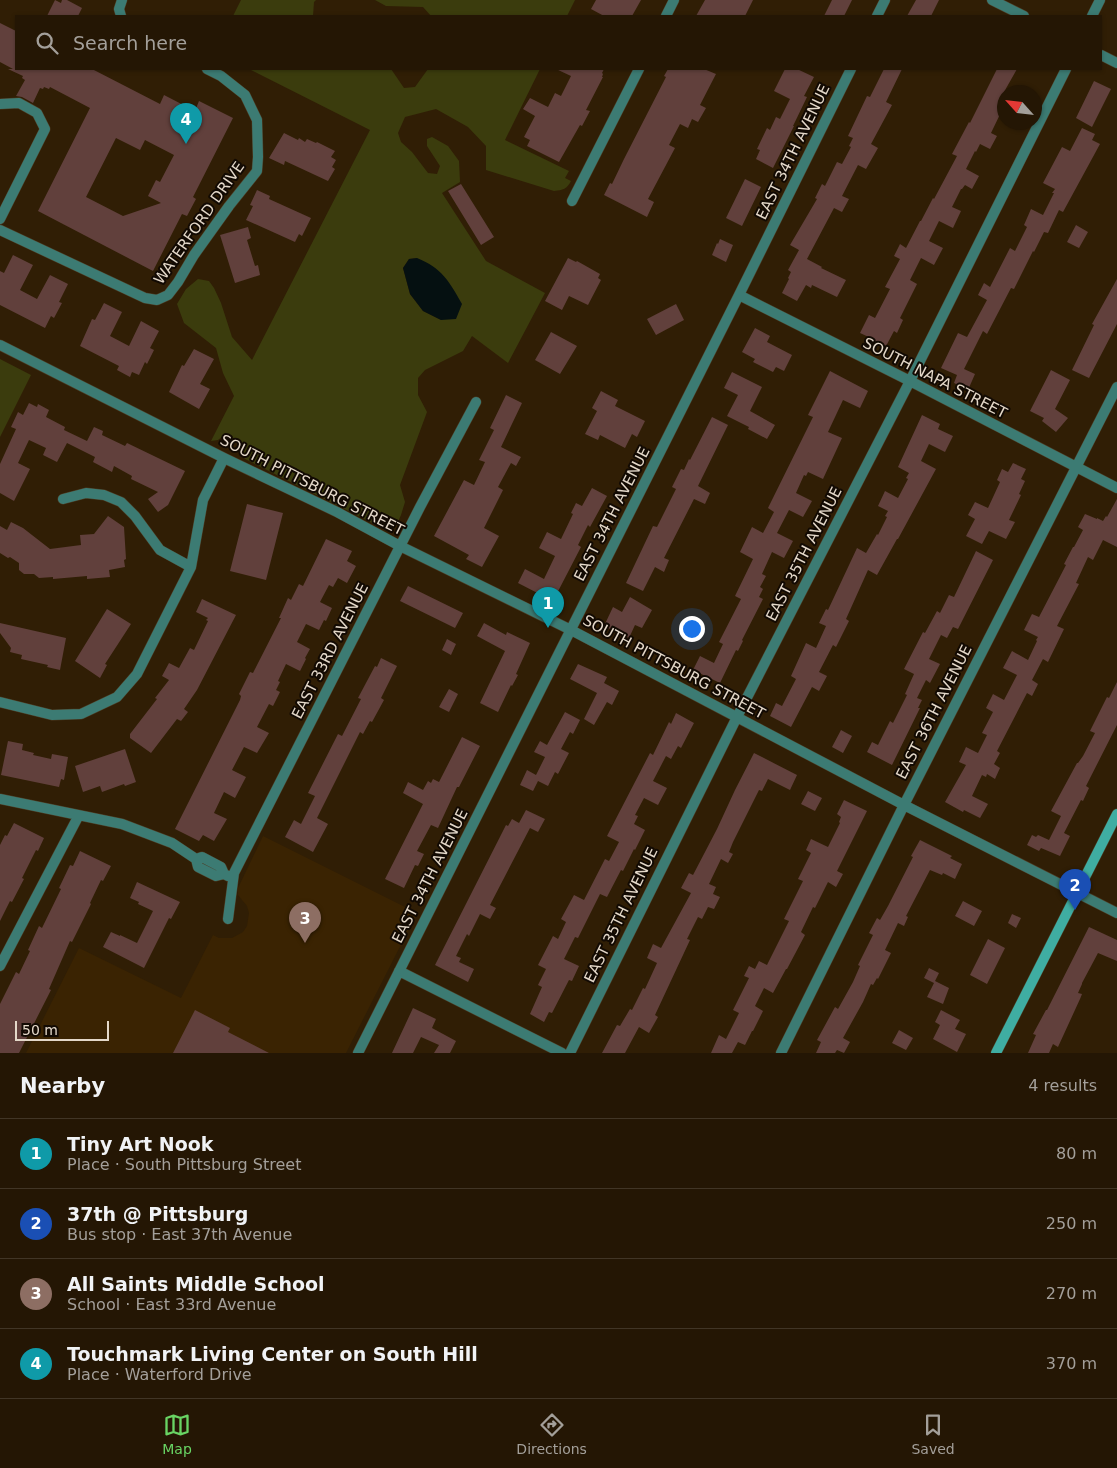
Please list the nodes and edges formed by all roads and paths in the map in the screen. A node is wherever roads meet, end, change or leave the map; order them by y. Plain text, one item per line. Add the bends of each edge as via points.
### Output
1 (674, 0) edge
2 (885, 0) edge
3 (992, 0) edge
4 (1100, 0) edge
5 (122, 1) edge
6 (121, 15) edge
7 (666, 15) edge
8 (878, 15) edge
9 (1022, 15) edge
10 (1092, 15) edge
11 (1102, 56) edge
12 (1117, 63) edge
13 (209, 70) edge
14 (638, 70) edge
15 (851, 70) edge
16 (1066, 70) edge
17 (0, 104) edge
18 (572, 201) dead end
19 (0, 219) edge
20 (0, 230) edge
21 (739, 295) junction
22 (0, 345) edge
23 (910, 381) junction
24 (1117, 387) edge
25 (476, 402) dead end
26 (224, 458) junction
27 (1076, 467) junction
28 (1117, 488) edge
29 (63, 500) dead end
30 (400, 546) junction
31 (191, 568) junction
32 (570, 630) junction
33 (0, 702) edge
34 (737, 717) junction
35 (0, 799) edge
36 (904, 805) junction
37 (1117, 814) edge
38 (79, 815) junction
39 (228, 876) junction
40 (1077, 894) junction
41 (1117, 913) edge
42 (228, 919) dead end
43 (0, 966) edge
44 (399, 971) junction
45 (358, 1053) edge
46 (562, 1053) edge
47 (570, 1053) edge
48 (781, 1053) edge
49 (996, 1053) edge

1 - 7 street
2 - 8 street
3 - 9 street
4 - 10 street
5 - 6 street
11 - 12 street
13 - 20 street, WATERFORD DRIVE via 245,95 257,120 257,171 168,295 157,300 145,298
14 - 18 street
15 - 21 street, EAST 34TH AVENUE
16 - 23 street, EAST 35TH AVENUE
17 - 19 street via 19,104 37,113 45,129
21 - 23 street, SOUTH NAPA STREET
21 - 32 street, EAST 34TH AVENUE
22 - 26 street, SOUTH PITTSBURG STREET
23 - 27 street, SOUTH NAPA STREET
23 - 34 street, EAST 35TH AVENUE
24 - 27 street, EAST 36TH AVENUE
25 - 30 street, EAST 33RD AVENUE
26 - 30 street, SOUTH PITTSBURG STREET
26 - 31 street via 203,500
27 - 28 street, SOUTH NAPA STREET
27 - 36 street, EAST 36TH AVENUE
29 - 31 street via 86,493 104,495 121,502 160,550
30 - 32 street, SOUTH PITTSBURG STREET
30 - 39 street, EAST 33RD AVENUE via 234,873
31 - 33 street via 137,674 117,697 81,714 52,715
32 - 34 street, SOUTH PITTSBURG STREET
32 - 44 street, EAST 34TH AVENUE
34 - 36 street, SOUTH PITTSBURG STREET
34 - 47 street, EAST 35TH AVENUE
35 - 38 street
36 - 40 street, SOUTH PITTSBURG STREET
36 - 48 street, EAST 36TH AVENUE
37 - 40 street
38 - 39 street via 122,824 172,843 196,858 202,857 221,867
38 - 43 street
39 - 42 street, EAST 33RD AVENUE
40 - 41 street, SOUTH PITTSBURG STREET
40 - 49 street
44 - 45 street, EAST 34TH AVENUE
44 - 46 street

